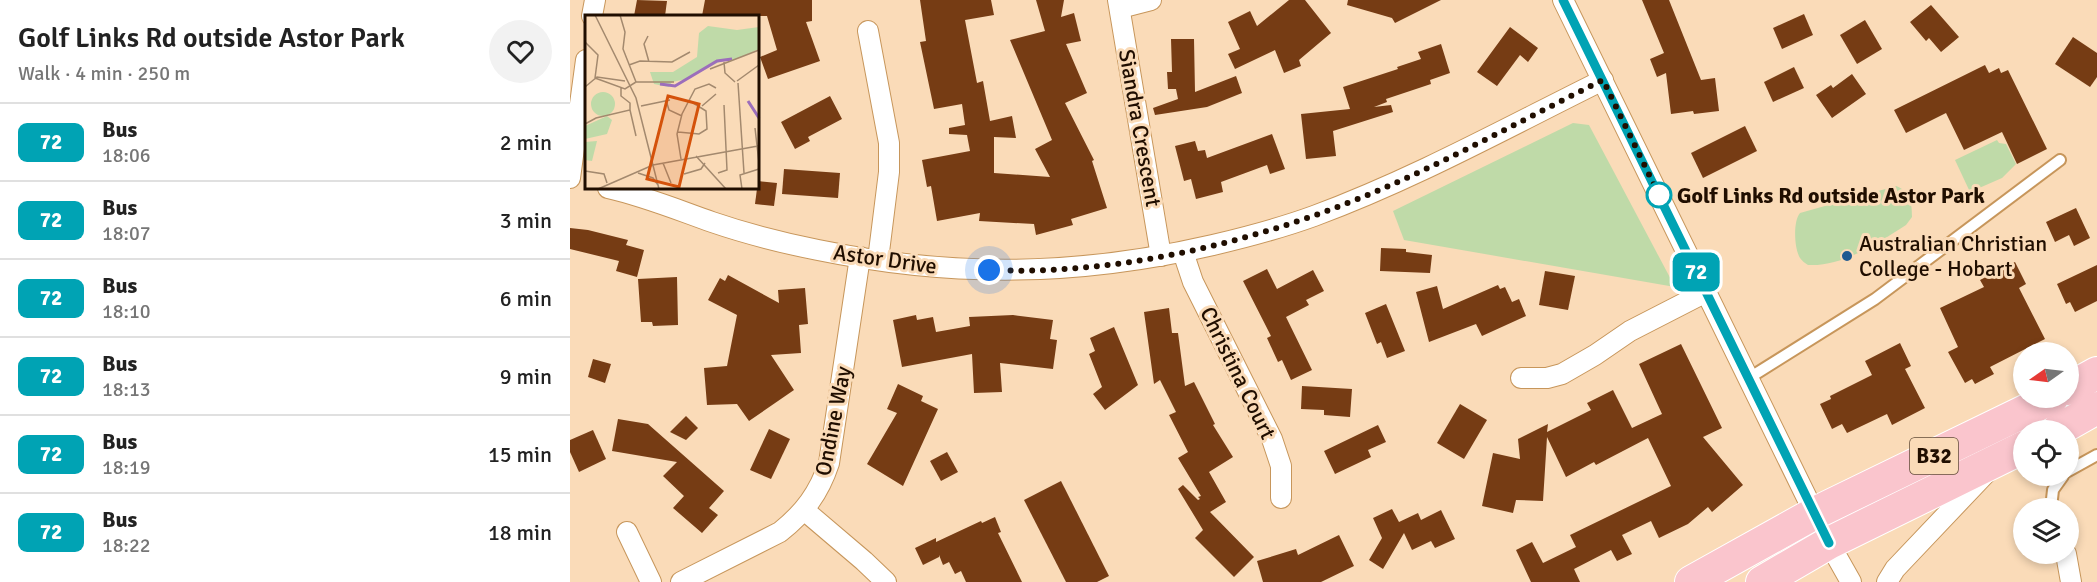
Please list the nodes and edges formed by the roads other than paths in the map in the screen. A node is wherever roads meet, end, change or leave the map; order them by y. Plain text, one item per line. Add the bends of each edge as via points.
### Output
1 (595, 0) edge
2 (1151, 0) edge
3 (1563, 0) edge
4 (1119, 4) edge
5 (592, 15) edge
6 (868, 32) dead end
7 (585, 67) edge
8 (1603, 80) junction
9 (2060, 160) dead end
10 (570, 179) edge
11 (585, 184) edge
12 (612, 189) edge
13 (1184, 252) junction
14 (1161, 256) junction
15 (869, 258) junction
16 (1706, 291) junction
17 (2097, 373) edge
18 (1521, 378) dead end
19 (1749, 378) junction
20 (2079, 383) edge
21 (2031, 408) edge
22 (2097, 408) edge
23 (2076, 420) edge
24 (2012, 452) edge
25 (2097, 455) edge
26 (2079, 465) edge
27 (1281, 498) dead end
28 (804, 510) junction
29 (1815, 513) junction
30 (627, 532) dead end
31 (1829, 543) junction
32 (2068, 564) edge
33 (651, 582) edge
34 (681, 582) edge
35 (886, 582) edge
36 (1690, 582) edge
37 (1762, 582) edge
38 (1851, 582) edge
39 (1887, 582) edge
40 (2071, 582) edge

1 - 5 street
2 - 4 street
3 - 8 street
4 - 14 street, Siandra Crescent
6 - 15 street, Ondine Way via 889,143 889,172
7 - 10 street
8 - 13 street, Astor Drive via 1391,185 1313,217
8 - 16 street
9 - 19 lane via 1875,299
10 - 11 street
12 - 15 street, Astor Drive via 761,237
13 - 14 street, Astor Drive
13 - 27 street, Christina Court via 1193,282 1272,439 1281,466
14 - 15 street, Astor Drive via 1063,269 1005,271
15 - 28 street, Ondine Way via 829,463 815,497
16 - 18 street via 1630,331 1562,374
16 - 19 street
17 - 20 main road
19 - 29 street
21 - 29 main road, B32
22 - 23 main road
24 - 31 main road, B32
24 - 39 street via 1895,569
25 - 26 lane
28 - 34 street, Ondine Way via 780,532
28 - 35 street
29 - 31 street
29 - 36 main road, B32
30 - 33 street
31 - 37 main road, B32
31 - 38 street
32 - 40 street

